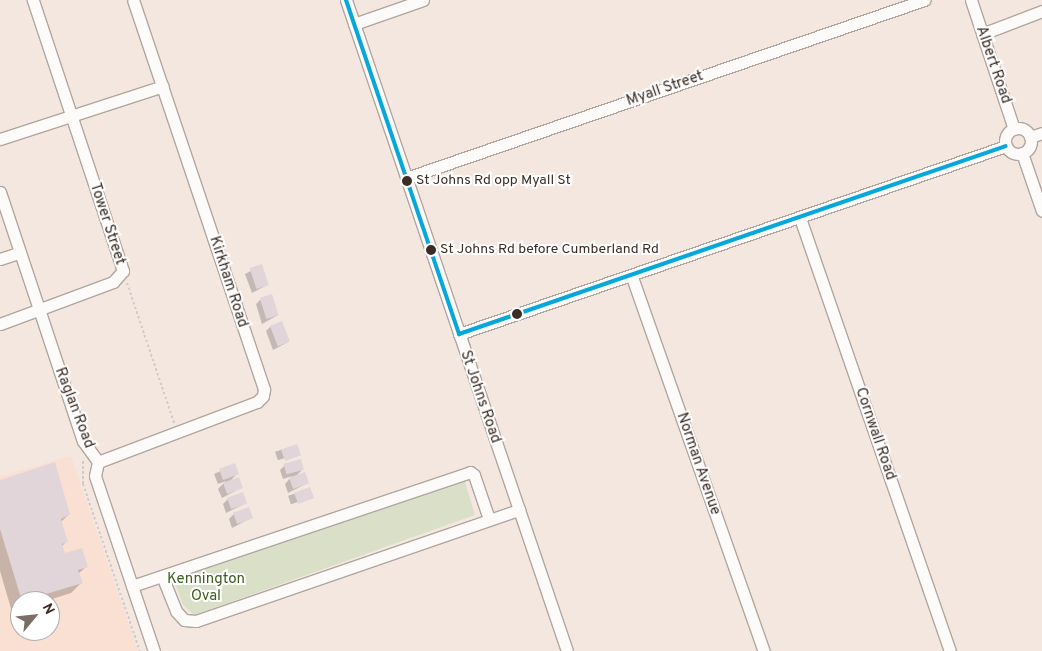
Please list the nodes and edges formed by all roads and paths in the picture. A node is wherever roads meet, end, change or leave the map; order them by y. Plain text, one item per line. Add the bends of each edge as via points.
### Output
1 (33, 0) edge
2 (133, 0) edge
3 (346, 0) edge
4 (423, 0) edge
5 (924, 0) edge
6 (971, 0) edge
7 (1042, 11) edge
8 (354, 24) junction
9 (982, 34) junction
10 (162, 86) junction
11 (71, 116) junction
12 (1014, 129) junction
13 (1042, 133) edge
14 (1030, 137) junction
15 (0, 139) edge
16 (1006, 146) junction
17 (1022, 153) junction
18 (406, 178) junction
19 (0, 192) edge
20 (1042, 211) edge
21 (800, 218) junction
22 (20, 253) junction
23 (0, 259) edge
24 (123, 271) junction
25 (632, 277) junction
26 (39, 310) junction
27 (0, 324) edge
28 (459, 334) junction
29 (176, 430) junction
30 (82, 459) dead end
31 (98, 462) junction
32 (519, 510) junction
33 (489, 519) junction
34 (162, 576) junction
35 (132, 586) junction
36 (140, 651) edge
37 (154, 651) edge
38 (567, 651) edge
39 (764, 651) edge
40 (950, 651) edge

1 - 11 street, Tower Street
2 - 10 street, Kirkham Road
3 - 8 street, St Johns Road
4 - 8 street
5 - 18 street, Myall Street
6 - 9 street, Albert Road
7 - 9 street
8 - 18 street, St Johns Road
9 - 12 street, Albert Road
10 - 11 street
10 - 29 street, Kirkham Road via 264,388 263,396 257,402
11 - 15 street
11 - 24 street, Tower Street
12 - 14 street via 1024,131
12 - 16 street via 1007,135
13 - 14 street
14 - 17 street via 1028,148
16 - 17 street via 1014,153
16 - 21 street
17 - 20 street
18 - 28 street, St Johns Road
19 - 22 street, Raglan Road
21 - 25 street
21 - 40 street, Cornwall Road
22 - 23 street
22 - 26 street, Raglan Road
24 - 26 street, Tower Street via 113,282
24 - 29 path
25 - 28 street
25 - 39 street, Norman Avenue
26 - 27 street, Tower Street
26 - 31 street, Raglan Road via 84,441
28 - 32 street, St Johns Road
29 - 31 street, Kirkham Road
30 - 36 path via 83,484
31 - 35 street, Raglan Road via 95,476
32 - 33 street
32 - 38 street, St Johns Road
33 - 34 street via 196,621 184,620 176,611
33 - 34 street via 474,475 470,472
34 - 35 street
35 - 37 street, Raglan Road

